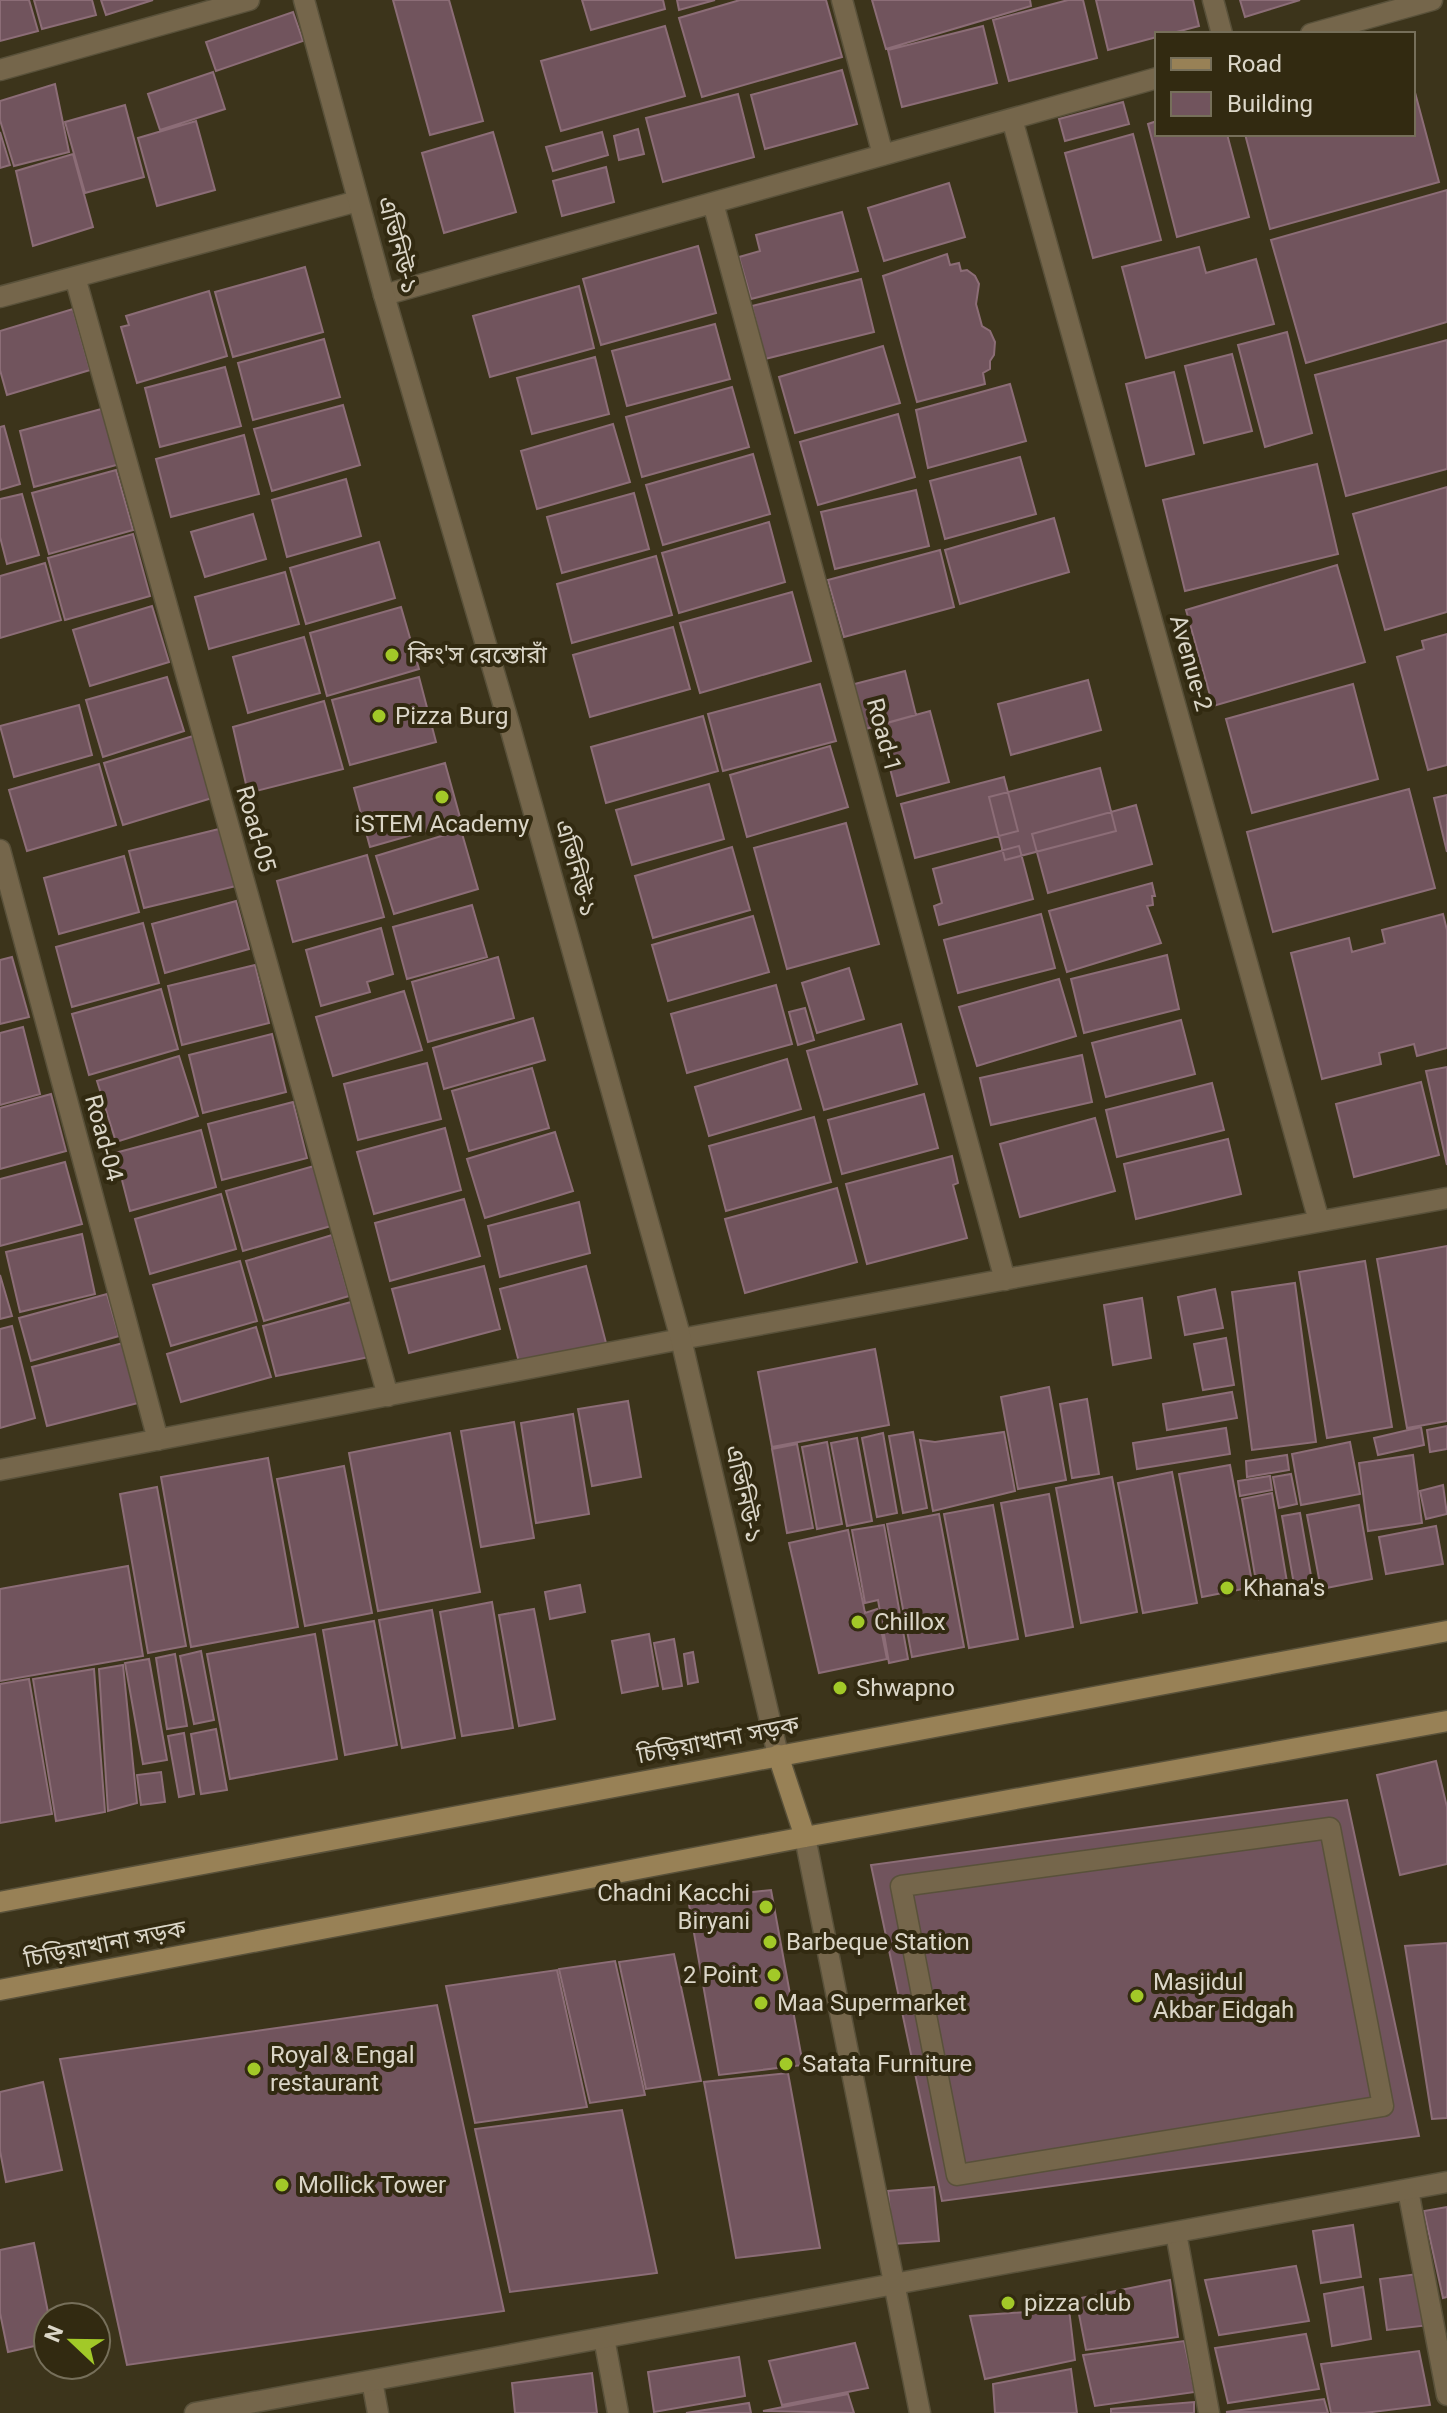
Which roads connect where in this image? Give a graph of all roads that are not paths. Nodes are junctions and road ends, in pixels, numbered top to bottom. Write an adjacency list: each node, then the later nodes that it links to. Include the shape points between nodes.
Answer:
1 (249, 0): 10 (street)
2 (304, 0): 14 (street, এভিনিউ-১)
3 (842, 0): 13 (street)
4 (1213, 0): 8 (street)
5 (1432, 0): 9 (street)
6 (1444, 0): 7 (street)
7 (1447, 11)
8 (1221, 32)
9 (1318, 32)
10 (0, 70)
11 (1155, 79): 12 (street)
12 (1012, 119): 13 (street); 21 (street, Avenue-2)
13 (883, 155): 15 (street)
14 (358, 201): 16 (street); 17 (street, এভিনিউ-১)
15 (713, 203): 17 (street); 22 (street, Road-1)
16 (75, 277): 18 (street); 24 (street, Road-05)
17 (384, 295): 23 (street, এভিনিউ-১)
18 (0, 297)
19 (0, 850): 25 (street, Road-04)
20 (1447, 1198): 21 (street)
21 (1319, 1221): 22 (street)
22 (1005, 1280): 23 (street)
23 (681, 1339): 24 (street); 29 (street, এভিনিউ-১)
24 (388, 1396): 25 (street)
25 (158, 1440): 26 (street)
26 (0, 1470)
27 (1447, 1631): 29 (main road, চিড়িয়াখানা সড়ক)
28 (1447, 1721): 30 (main road, চিড়িয়াখানা সড়ক)
29 (778, 1755): 30 (main road); 31 (main road, চিড়িয়াখানা সড়ক)
30 (805, 1837): 32 (main road, চিড়িয়াখানা সড়ক); 37 (street)
31 (0, 1902)
32 (0, 1990)
33 (1383, 2106): 33 (street, via 1330,1828 901,1886 957,2175)
34 (1447, 2182): 35 (street)
35 (1408, 2190): 36 (street); 40 (street)
36 (1176, 2233): 37 (street); 45 (street)
37 (896, 2285): 38 (street); 44 (street)
38 (604, 2338): 39 (street); 43 (street)
39 (372, 2381): 41 (street); 42 (street)
40 (1447, 2395)
41 (195, 2413)
42 (378, 2413)
43 (618, 2413)
44 (920, 2413)
45 (1209, 2413)

